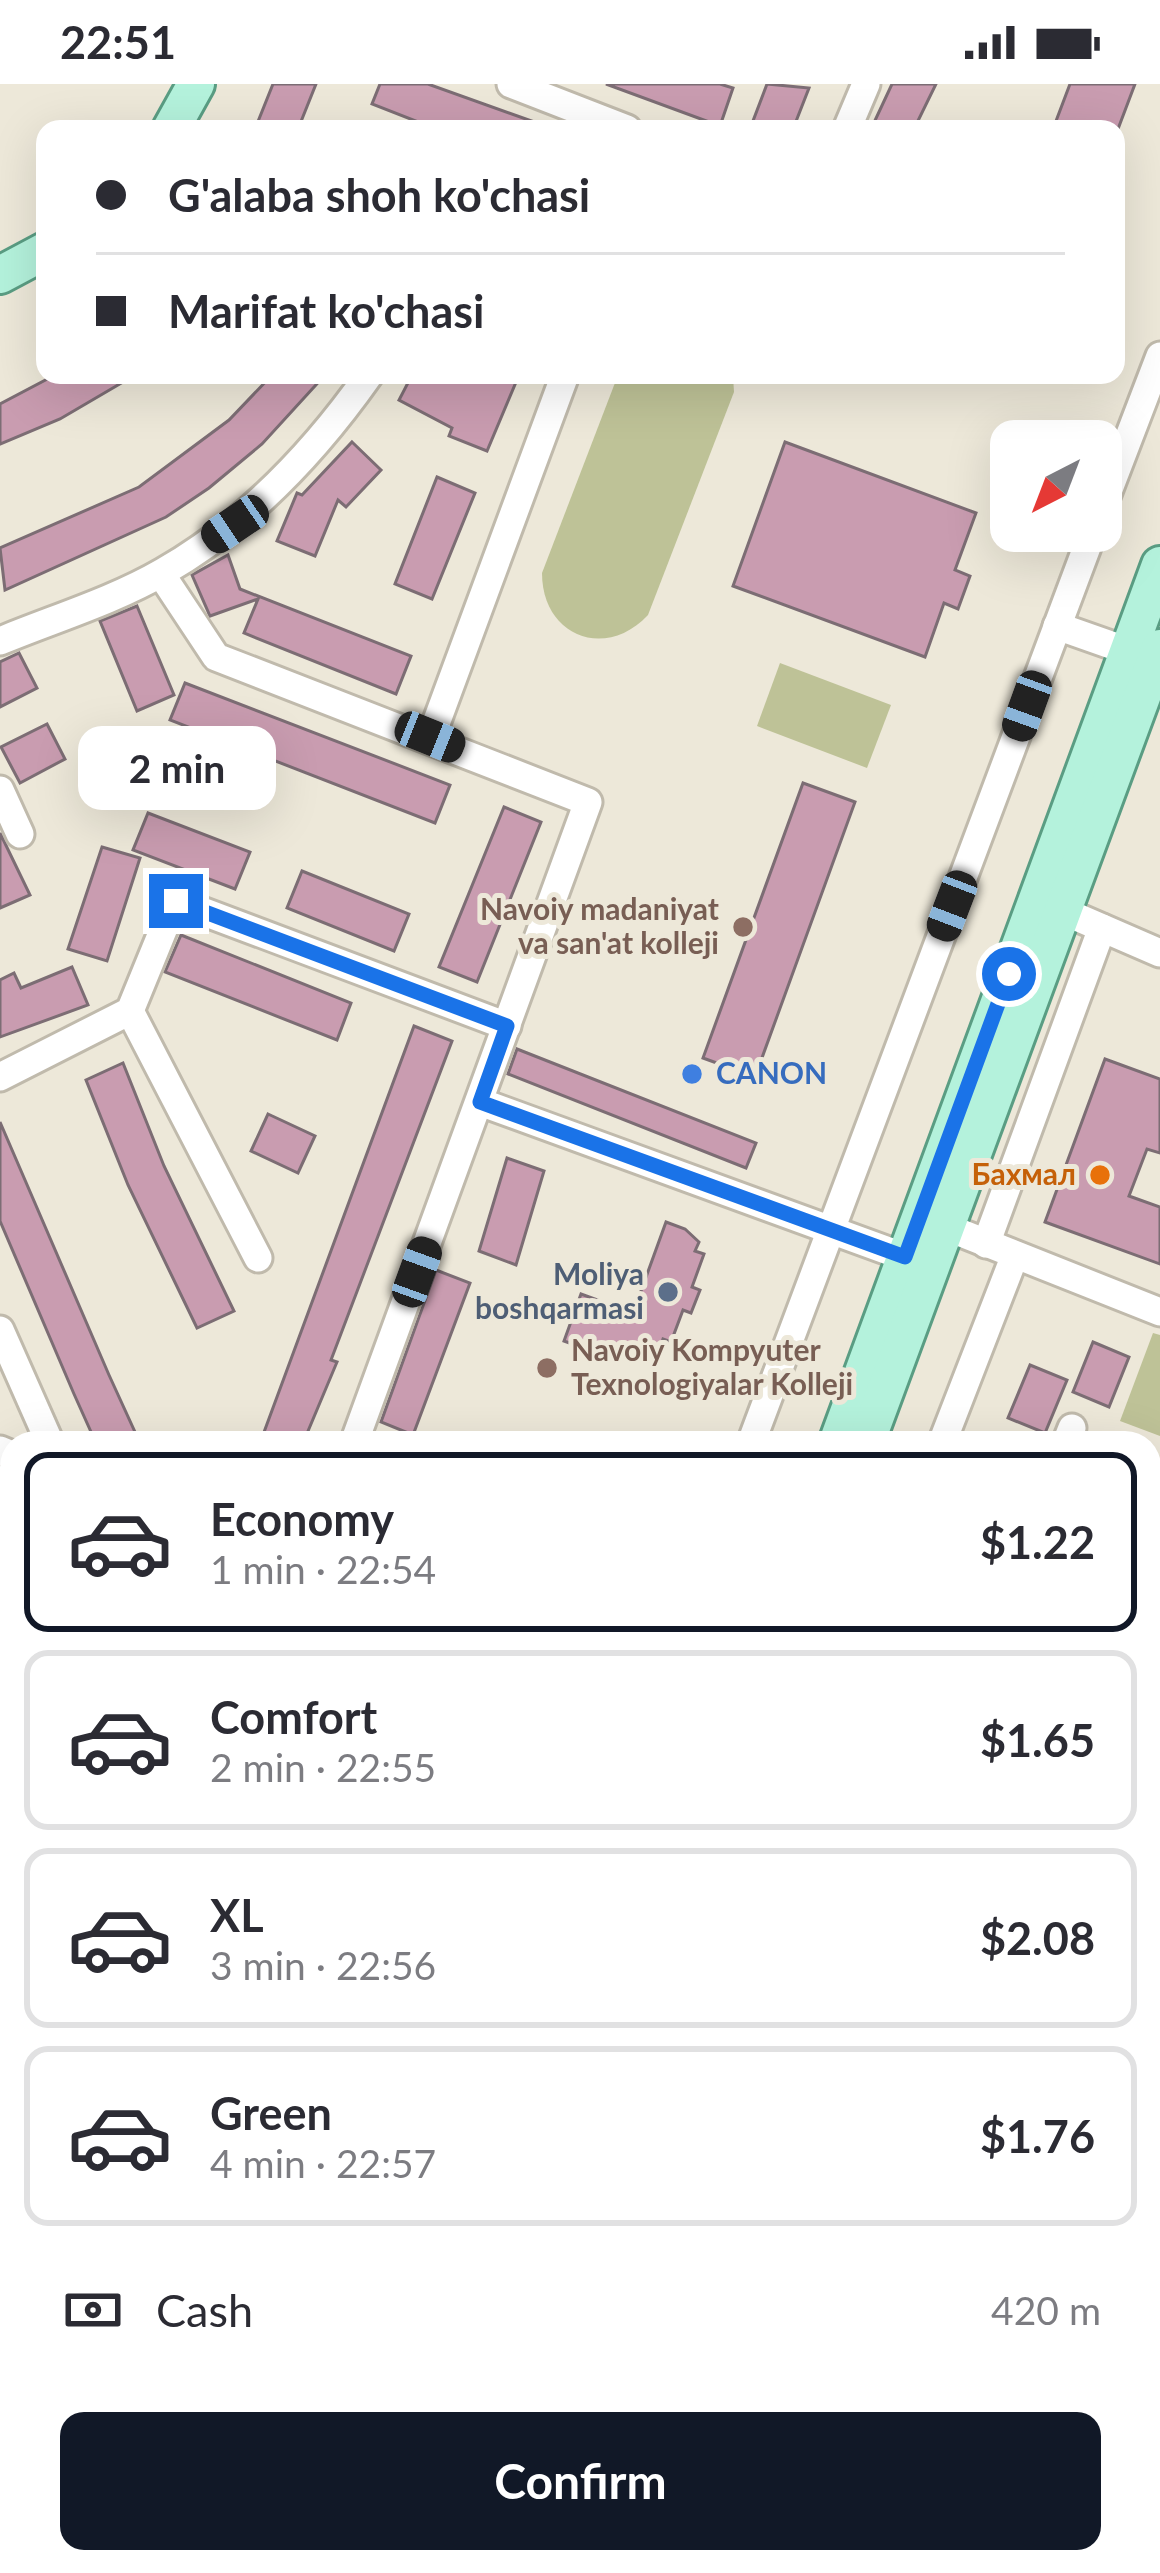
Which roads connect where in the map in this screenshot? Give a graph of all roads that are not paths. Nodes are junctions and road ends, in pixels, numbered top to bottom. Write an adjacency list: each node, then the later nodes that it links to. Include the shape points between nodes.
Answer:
1 (175, 84): 5 (main road)
2 (196, 84): 6 (main road)
3 (511, 84): 7 (street)
4 (866, 84): 8 (street)
5 (156, 120)
6 (176, 120)
7 (604, 120)
8 (851, 120)
9 (36, 256): 11 (main road)
10 (36, 274): 12 (main road)
11 (0, 275)
12 (0, 292)
13 (1160, 356): 16 (street)
14 (363, 384): 19 (street, via 326,437 235,524)
15 (562, 384): 23 (street)
16 (1122, 455)
17 (1085, 552): 20 (street)
18 (1160, 566): 22 (main road)
19 (160, 574): 21 (street); 23 (street, via 217,657)
20 (1057, 626): 22 (street); 34 (street)
21 (0, 641)
22 (1144, 650): 26 (main road); 37 (main road)
23 (430, 737): 30 (street, via 588,802)
24 (0, 790): 25 (street)
25 (20, 834)
26 (1063, 911): 27 (street); 33 (main road)
27 (1102, 928): 28 (street); 35 (street)
28 (1160, 952)
29 (130, 1011): 30 (street, via 176,901); 31 (street); 38 (street)
30 (507, 1026): 32 (street)
31 (0, 1077)
32 (480, 1102): 34 (street); 42 (street)
33 (946, 1228): 35 (street); 45 (main road)
34 (831, 1231): 37 (street); 43 (street)
35 (986, 1244): 36 (street)
36 (1015, 1255): 39 (street); 46 (street)
37 (905, 1257): 44 (main road)
38 (258, 1258)
39 (1160, 1312)
40 (0, 1330): 41 (street)
41 (45, 1431)
42 (358, 1431)
43 (756, 1431)
44 (841, 1431)
45 (870, 1431)
46 (947, 1431)

